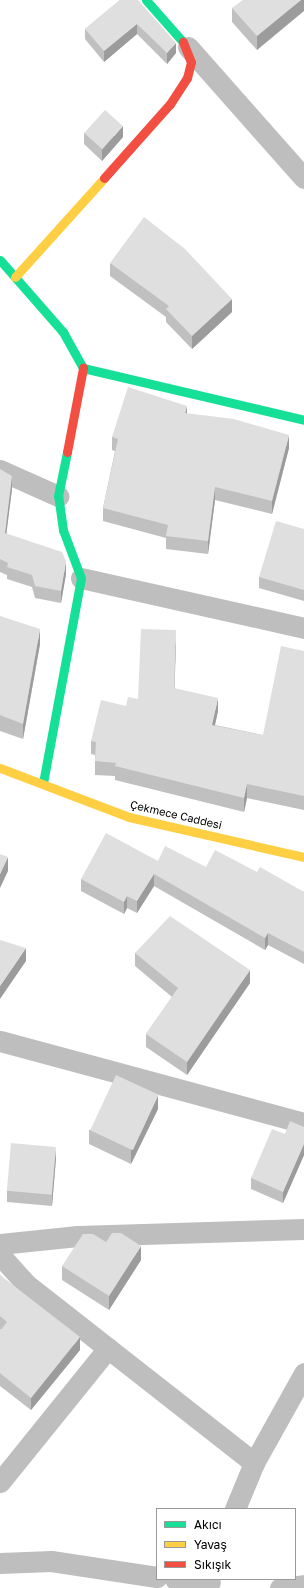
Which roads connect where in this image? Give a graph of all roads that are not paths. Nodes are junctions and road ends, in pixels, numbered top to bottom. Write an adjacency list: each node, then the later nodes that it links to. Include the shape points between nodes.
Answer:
1 (146, 0): 2 (street)
2 (188, 47): 3 (street); 5 (street, via 191,62 187,78 170,104)
3 (304, 178)
4 (0, 260): 5 (street)
5 (15, 277): 6 (street, via 64,332)
6 (83, 368): 7 (street); 9 (street)
7 (304, 420)
8 (0, 470): 9 (street)
9 (58, 496): 10 (street, via 63,530)
10 (81, 578): 11 (street); 13 (street)
11 (304, 628)
12 (0, 768): 13 (street, Çekmece Caddesi)
13 (43, 783): 14 (street, Çekmece Caddesi, via 129,817)
14 (304, 857)
15 (0, 1041): 16 (street)
16 (304, 1123)
17 (304, 1229): 18 (street, via 78,1236)
18 (0, 1244)
19 (0, 1255): 20 (street, via 26,1284)
20 (108, 1348): 22 (street); 23 (street)
21 (304, 1373): 22 (street)
22 (254, 1463): 24 (street)
23 (0, 1482)
24 (235, 1508)
25 (0, 1564): 26 (street, via 52,1561)
26 (156, 1577)
27 (184, 1580): 28 (street)
28 (210, 1583)
29 (304, 1585): 30 (street)
30 (280, 1588)

